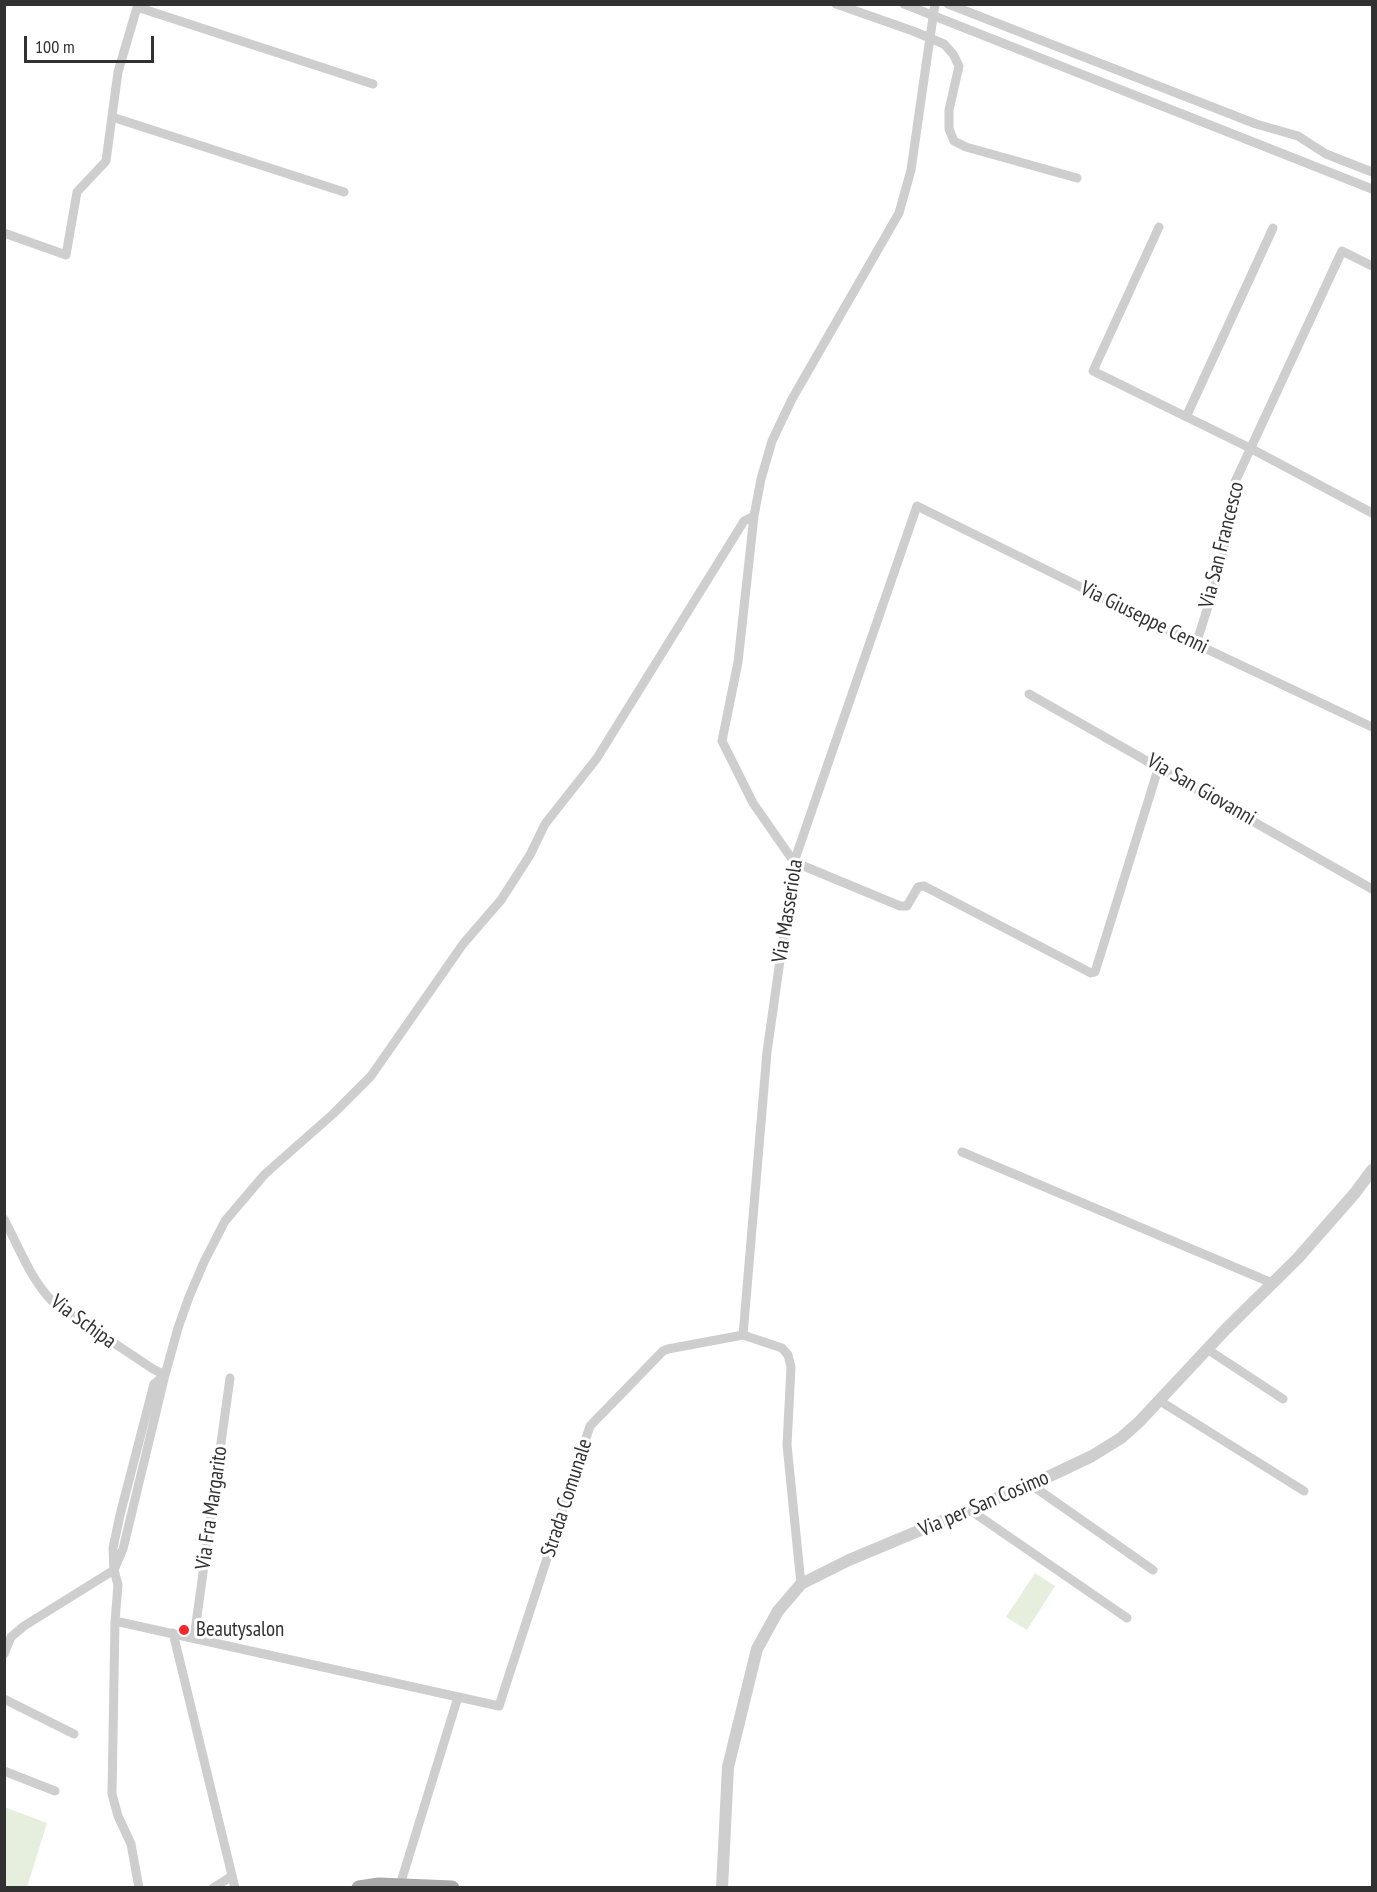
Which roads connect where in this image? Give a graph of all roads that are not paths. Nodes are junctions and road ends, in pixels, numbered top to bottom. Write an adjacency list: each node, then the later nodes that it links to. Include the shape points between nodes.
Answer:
1 (836, 4): 9 (street, via 944,44 953,54 959,66 949,110 949,129 954,141)
2 (904, 4): 10 (street)
3 (935, 4): 20 (street, bridge, via 911,170 899,213 792,399 772,441)
4 (948, 4): 8 (street, via 1256,124 1298,136 1326,154)
5 (137, 6): 6 (street); 7 (street, via 118,72)
6 (374, 84)
7 (112, 117): 11 (street); 14 (street, via 106,161 77,192 66,255)
8 (1372, 172)
9 (1077, 178)
10 (1372, 189)
11 (344, 192)
12 (1159, 227): 16 (street, via 1094,371)
13 (1273, 228): 16 (street)
14 (4, 232)
15 (1372, 266): 17 (street, Via San Francesco, via 1342,251)
16 (1186, 417): 17 (street)
17 (1250, 448): 19 (street); 21 (street, Via San Francesco, via 1235,482 1221,566)
18 (917, 506): 21 (street, Via Giuseppe Cenni); 25 (street, Via Masseriola)
19 (1372, 513)
20 (754, 516): 25 (street, via 738,662 722,741 753,803); 33 (street, via 744,521 597,758 545,824 501,900 463,944 371,1077 265,1174 225,1221 189,1297)
21 (1196, 644): 23 (street, Via Giuseppe Cenni)
22 (1029, 694): 24 (street, Via San Giovanni)
23 (1372, 727)
24 (1159, 766): 25 (street, via 1095,972 924,886 918,887 907,906 900,906); 26 (street, Via San Giovanni)
25 (794, 862): 31 (street, Via Masseriola, via 766,1052)
26 (1372, 889)
27 (962, 1152): 30 (street)
28 (1372, 1170): 30 (street, Via per San Cosimo)
29 (4, 1219): 33 (street, Via Schipa, via 43,1293 109,1341)
30 (1272, 1283): 32 (street, Via per San Cosimo)
31 (743, 1335): 42 (street, Strada Comunale, via 782,1348 791,1367 787,1445); 49 (street, Strada Comunale, via 663,1351 590,1426 499,1706)
32 (1207, 1349): 35 (street); 36 (street, Via per San Cosimo)
33 (165, 1375): 40 (street, via 123,1549)
34 (230, 1378): 47 (street, Via Fra Margarito)
35 (1283, 1399)
36 (1160, 1401): 37 (street, Via per San Cosimo, via 1106,1448); 38 (street)
37 (1030, 1484): 39 (street, Via per San Cosimo); 41 (street)
38 (1304, 1491)
39 (970, 1510): 42 (street, Via per San Cosimo); 43 (street)
40 (114, 1570): 44 (street, via 118,1585); 46 (street)
41 (1153, 1570)
42 (801, 1584): 61 (street, Via per San Cosimo, via 778,1611 757,1649 728,1767)
43 (1127, 1618)
44 (115, 1621): 45 (street); 56 (street, via 112,1794 131,1844)
45 (173, 1633): 47 (street); 54 (street)
46 (8, 1636): 48 (street)
47 (194, 1638): 49 (street)
48 (4, 1654)
49 (458, 1697): 55 (street)
50 (4, 1699): 51 (street)
51 (74, 1734)
52 (4, 1770): 53 (street)
53 (55, 1791)
54 (232, 1876): 57 (street); 58 (street)
55 (400, 1885): 59 (main road); 60 (main road)
56 (140, 1887)
57 (213, 1887)
58 (235, 1887)
59 (359, 1887)
60 (452, 1887)
61 (722, 1887)

